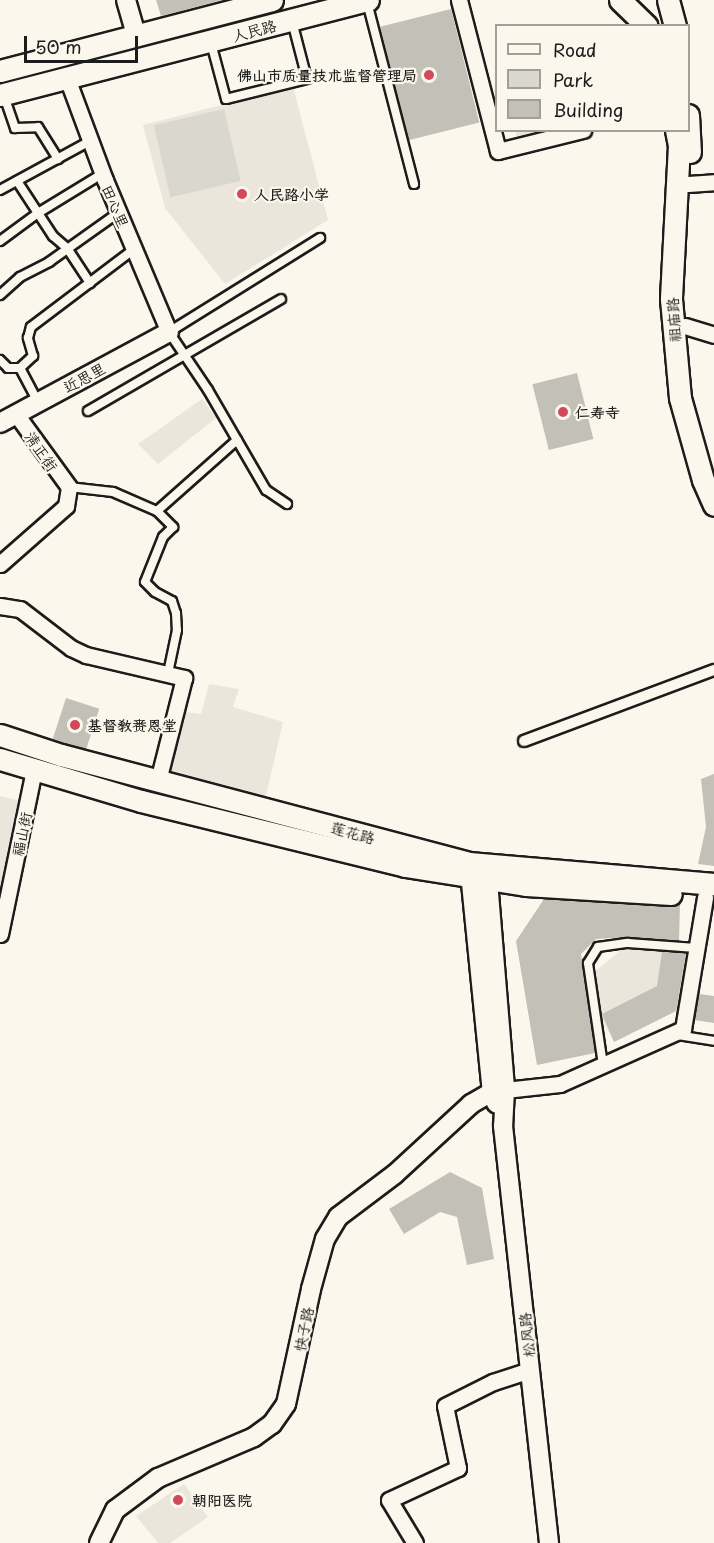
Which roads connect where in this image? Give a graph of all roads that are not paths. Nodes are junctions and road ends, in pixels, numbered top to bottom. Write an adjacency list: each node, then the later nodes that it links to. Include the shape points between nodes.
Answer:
1 (126, 0): 14 (street)
2 (272, 0): 14 (main road, 人民路)
3 (367, 0): 9 (main road, 人民路); 27 (lane)
4 (459, 0): 19 (street, via 498,152)
5 (621, 0): 10 (main road)
6 (639, 0): 11 (main road)
7 (668, 0): 12 (main road)
8 (684, 0): 13 (main road)
9 (291, 20): 15 (main road, 人民路); 15 (lane, via 307,79 226,99)
10 (646, 24)
11 (647, 24)
12 (674, 24)
13 (682, 24)
14 (136, 35): 16 (main road, 人民路)
15 (211, 42): 17 (main road, 人民路)
16 (0, 71)
17 (67, 78): 18 (main road, 人民路); 22 (street, 田心里)
18 (2, 95): 23 (lane, via 15,128 38,127)
19 (575, 132)
20 (676, 132): 53 (main road, 祖庙路, via 679,145 671,299 680,398)
21 (688, 132): 28 (main road, 祖庙路)
22 (90, 141): 23 (lane); 24 (street, 田心里)
23 (58, 159): 25 (lane)
24 (102, 174): 30 (lane); 31 (street, 田心里)
25 (16, 181): 29 (lane); 30 (lane)
26 (714, 182): 28 (street)
27 (414, 184)
28 (688, 184): 39 (main road, 祖庙路, via 682,296)
29 (0, 190)
30 (38, 213): 33 (lane); 34 (lane, via 53,236)
31 (118, 213): 34 (lane); 35 (street, 田心里)
32 (320, 238): 40 (lane)
33 (0, 241)
34 (67, 248): 36 (lane); 37 (lane, via 20,277)
35 (134, 249): 36 (lane); 40 (street, 田心里)
36 (90, 283): 44 (lane, via 31,327 28,338 33,356)
37 (0, 295)
38 (281, 299): 42 (lane)
39 (685, 326): 41 (street); 50 (main road, 祖庙路, via 690,392)
40 (169, 332): 42 (lane); 45 (street, 近思里)
41 (714, 335)
42 (185, 355): 46 (lane); 49 (lane)
43 (0, 360): 44 (lane, via 8,368)
44 (20, 368): 45 (lane)
45 (38, 402): 47 (street, 近思里)
46 (88, 411)
47 (16, 414): 48 (street, 近思里); 51 (street, 清正街)
48 (0, 423)
49 (237, 440): 52 (lane, via 266,490); 54 (lane)
50 (714, 482)
51 (69, 488): 54 (lane, via 113,492); 55 (street, via 66,506)
52 (287, 504)
53 (714, 505)
54 (157, 511): 58 (lane, via 173,527 163,537 145,582 172,601 176,613 177,630)
55 (0, 564)
56 (0, 606): 58 (street, via 20,609 86,655)
57 (714, 670): 60 (street)
58 (168, 673): 63 (street, via 184,678)
59 (0, 735): 63 (main road, 莲花路)
60 (524, 741)
61 (0, 759): 62 (main road, 莲花路)
62 (34, 770): 64 (main road, 莲花路, via 141,801 405,866); 66 (street, 福山街)
63 (158, 781): 64 (main road, 莲花路)
64 (478, 872): 65 (main road, 莲花路); 71 (street)
65 (711, 893): 67 (street)
66 (0, 934)
67 (696, 948): 68 (street, via 683,1029); 70 (lane, via 628,943 598,947 588,963)
68 (671, 1034): 69 (lane); 70 (street)
69 (714, 1041)
70 (603, 1065): 71 (street, via 560,1084)
71 (498, 1091): 72 (street, 松风路); 73 (street, 快子路, via 471,1104 395,1174 338,1217 325,1239 311,1288 286,1404 272,1424 254,1437 158,1478 116,1510)
72 (529, 1370): 74 (street, via 493,1382 445,1406 458,1468 389,1500); 75 (street, 松风路)
73 (99, 1543)
74 (415, 1543)
75 (549, 1543)

